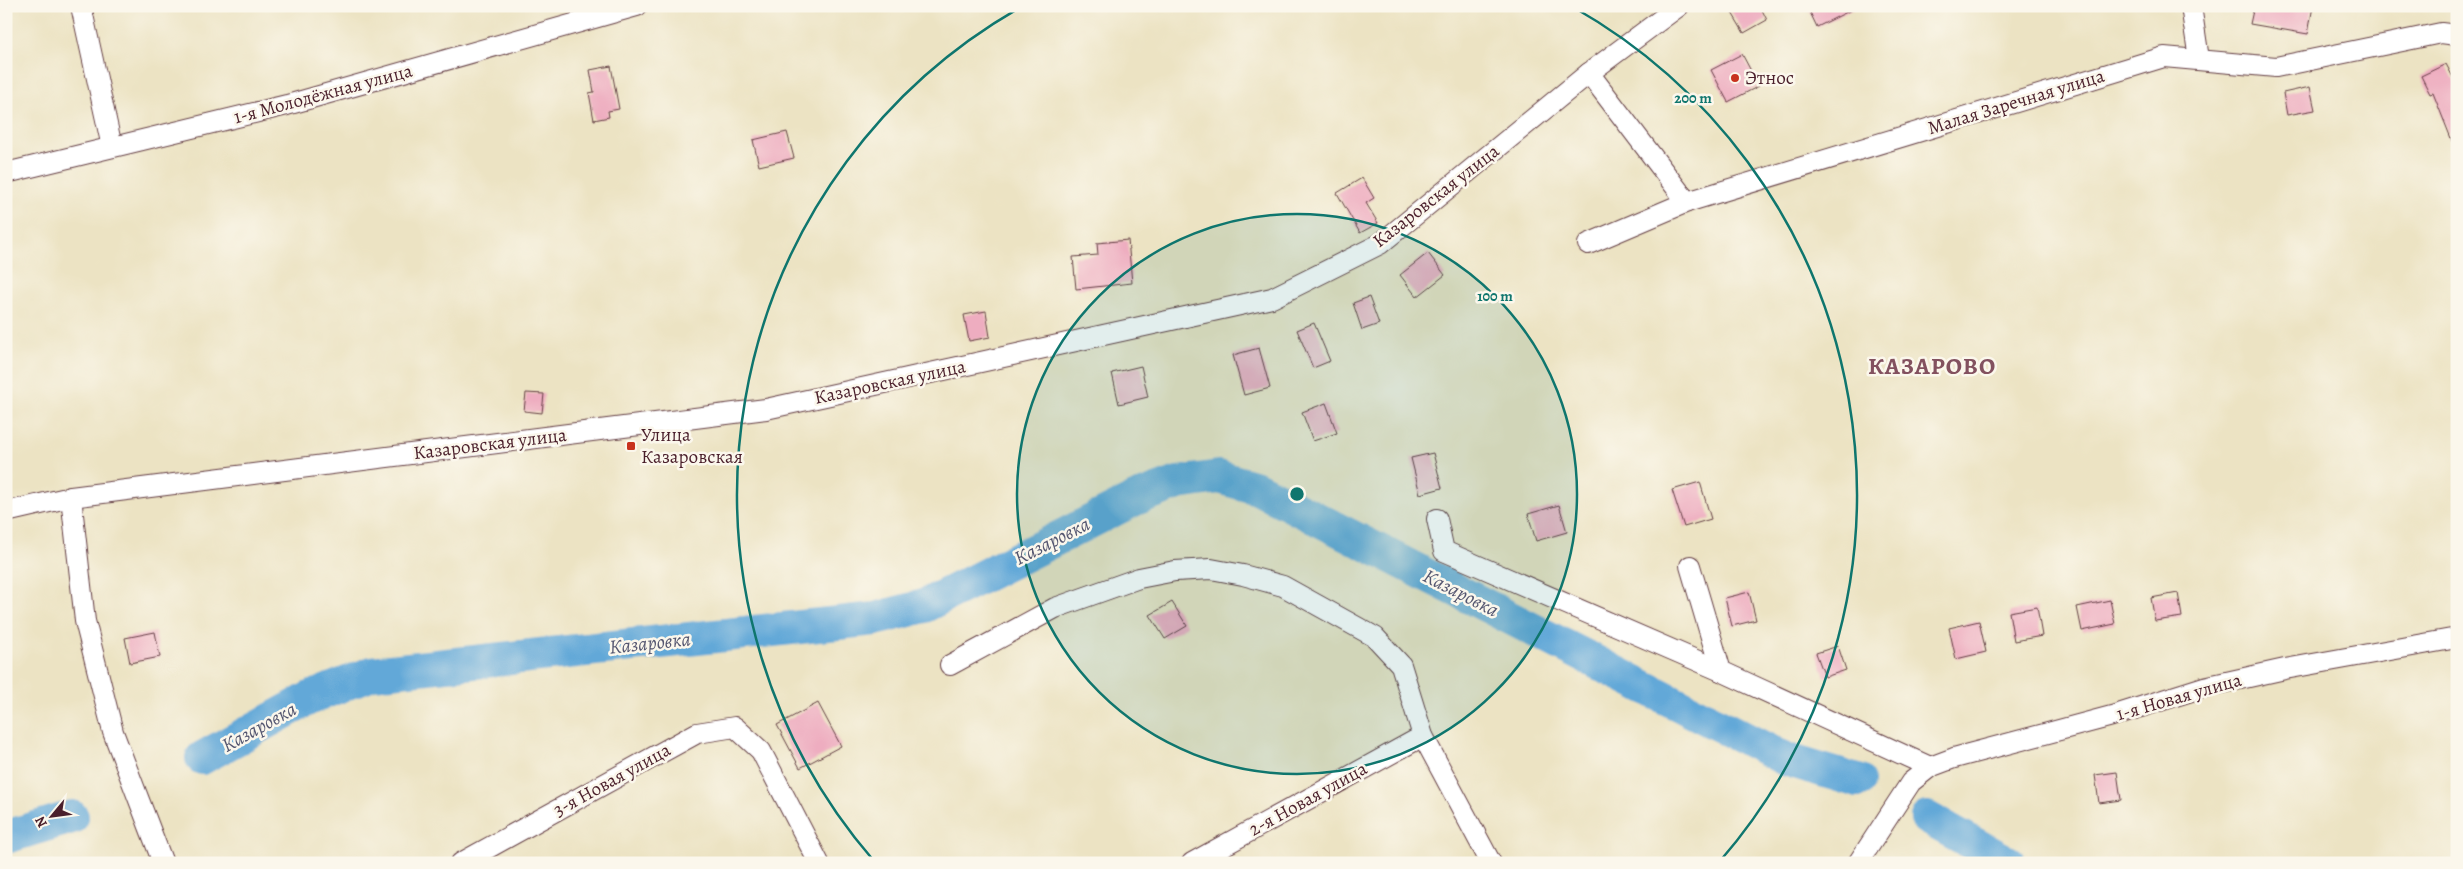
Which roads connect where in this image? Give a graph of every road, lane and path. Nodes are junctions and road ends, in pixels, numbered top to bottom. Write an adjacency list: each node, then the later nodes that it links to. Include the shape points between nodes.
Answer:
1 (81, 6): 8 (street)
2 (638, 6): 8 (street, 1-я Молодёжная улица, via 287,105)
3 (1679, 6): 7 (street, Казаровская улица)
4 (2191, 6): 6 (street)
5 (2457, 35): 6 (street, Малая Заречная улица, via 2441,32 2276,67)
6 (2199, 59): 10 (street, Малая Заречная улица, via 2164,57)
7 (1589, 73): 10 (street); 12 (street, Казаровская улица, via 1380,244 1272,298 766,409)
8 (112, 147): 9 (street, 1-я Молодёжная улица)
9 (6, 173)
10 (1687, 202): 11 (street, Малая Заречная улица)
11 (1588, 244)
12 (71, 497): 13 (street, Казаровская улица); 21 (street, via 85,621 114,732)
13 (6, 512)
14 (1437, 519): 18 (street, via 1444,551)
15 (1690, 566): 18 (street)
16 (2457, 638): 20 (street, 1-я Новая улица, via 2204,687)
17 (950, 665): 19 (street, via 1055,608 1139,578 1211,569 1283,586 1375,637 1401,665)
18 (1720, 671): 20 (street)
19 (1423, 736): 24 (street, 2-я Новая улица); 25 (street)
20 (1930, 767): 26 (street, 1-я Новая улица, via 1911,782)
21 (163, 863)
22 (461, 863): 23 (street, 3-я Новая улица, via 697,733 735,727 761,751)
23 (819, 863)
24 (1192, 863)
25 (1491, 863)
26 (1858, 863)

